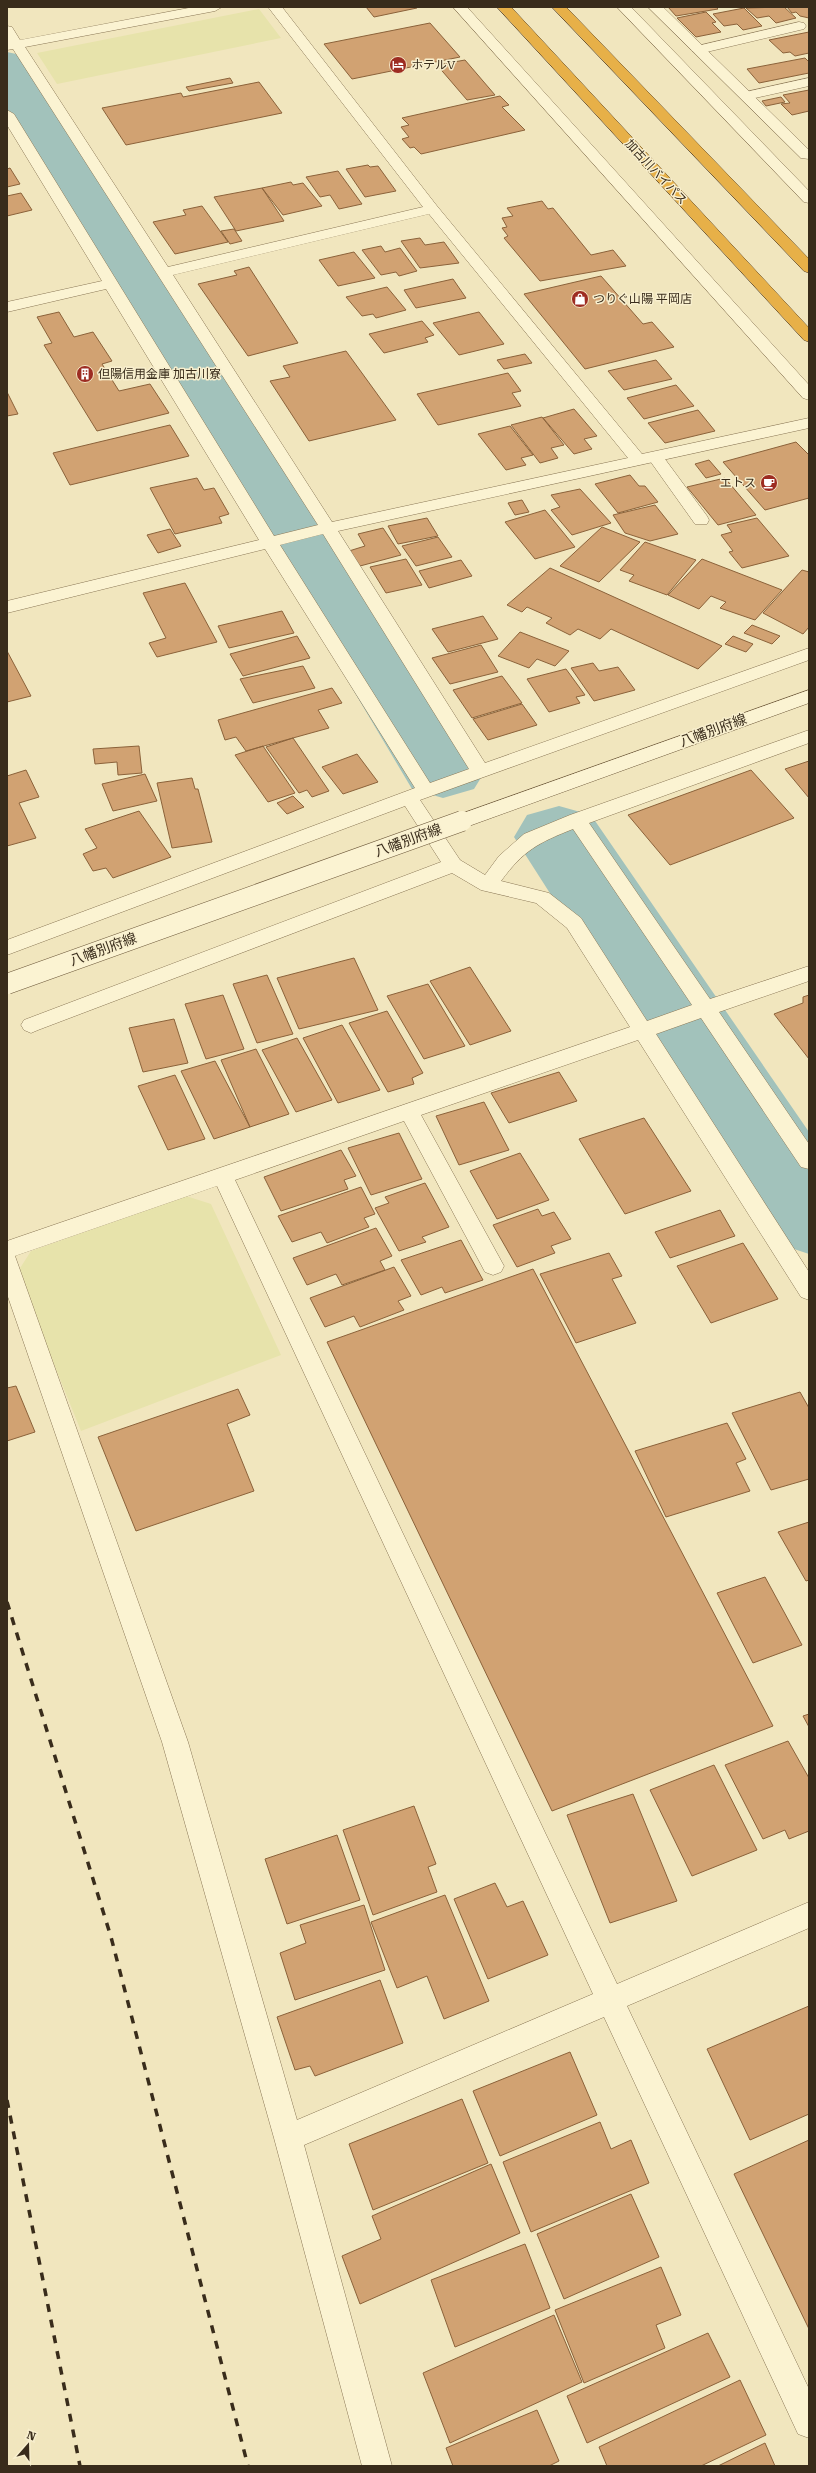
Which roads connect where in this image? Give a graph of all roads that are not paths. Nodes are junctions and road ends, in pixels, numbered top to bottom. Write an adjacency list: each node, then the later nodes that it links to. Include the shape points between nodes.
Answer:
1 (215, 7): 10 (street)
2 (275, 7): 17 (street)
3 (460, 7): 23 (street)
4 (504, 7): 22 (highway, 加古川バイパス)
5 (559, 7): 18 (highway)
6 (624, 7): 16 (street)
7 (655, 7): 11 (street)
8 (799, 26): 11 (street)
9 (7, 30): 10 (street)
10 (12, 46): 19 (street)
11 (698, 50): 13 (street)
12 (809, 82): 13 (street)
13 (746, 96): 15 (street, via 806,155)
14 (7, 114): 20 (street)
15 (809, 155)
16 (809, 199)
17 (432, 209): 19 (street); 26 (street)
18 (809, 268)
19 (163, 273): 28 (street)
20 (111, 284): 21 (street); 29 (street)
21 (7, 306)
22 (809, 337)
23 (809, 395)
24 (809, 423): 25 (street)
25 (656, 458): 26 (street); 27 (street)
26 (639, 461): 28 (street)
27 (701, 520)
28 (322, 530): 29 (street); 34 (street)
29 (278, 541): 30 (street); 35 (street)
30 (7, 607)
31 (809, 654): 34 (street)
32 (809, 696): 41 (street, 八幡別府線, bridge)
33 (809, 736): 36 (street)
34 (480, 771): 35 (street)
35 (417, 794): 37 (street); 39 (street)
36 (576, 820): 38 (street, via 531,839 506,861); 42 (street)
37 (453, 865): 38 (street); 43 (street)
38 (488, 885): 44 (street, via 542,898 574,923)
39 (7, 948)
40 (809, 973): 42 (street)
41 (7, 984)
42 (700, 1010): 44 (street); 46 (street)
43 (31, 1025)
44 (641, 1030): 45 (street); 51 (street)
45 (408, 1110): 47 (street); 50 (street)
46 (809, 1161)
47 (222, 1174): 48 (street); 53 (street)
48 (7, 1250)
49 (7, 1262): 54 (street, via 175,1742)
50 (493, 1266)
51 (809, 1291)
52 (809, 1916): 53 (street)
53 (610, 2000): 54 (street); 55 (street)
54 (288, 2138): 56 (street)
55 (809, 2423)
56 (377, 2466)

